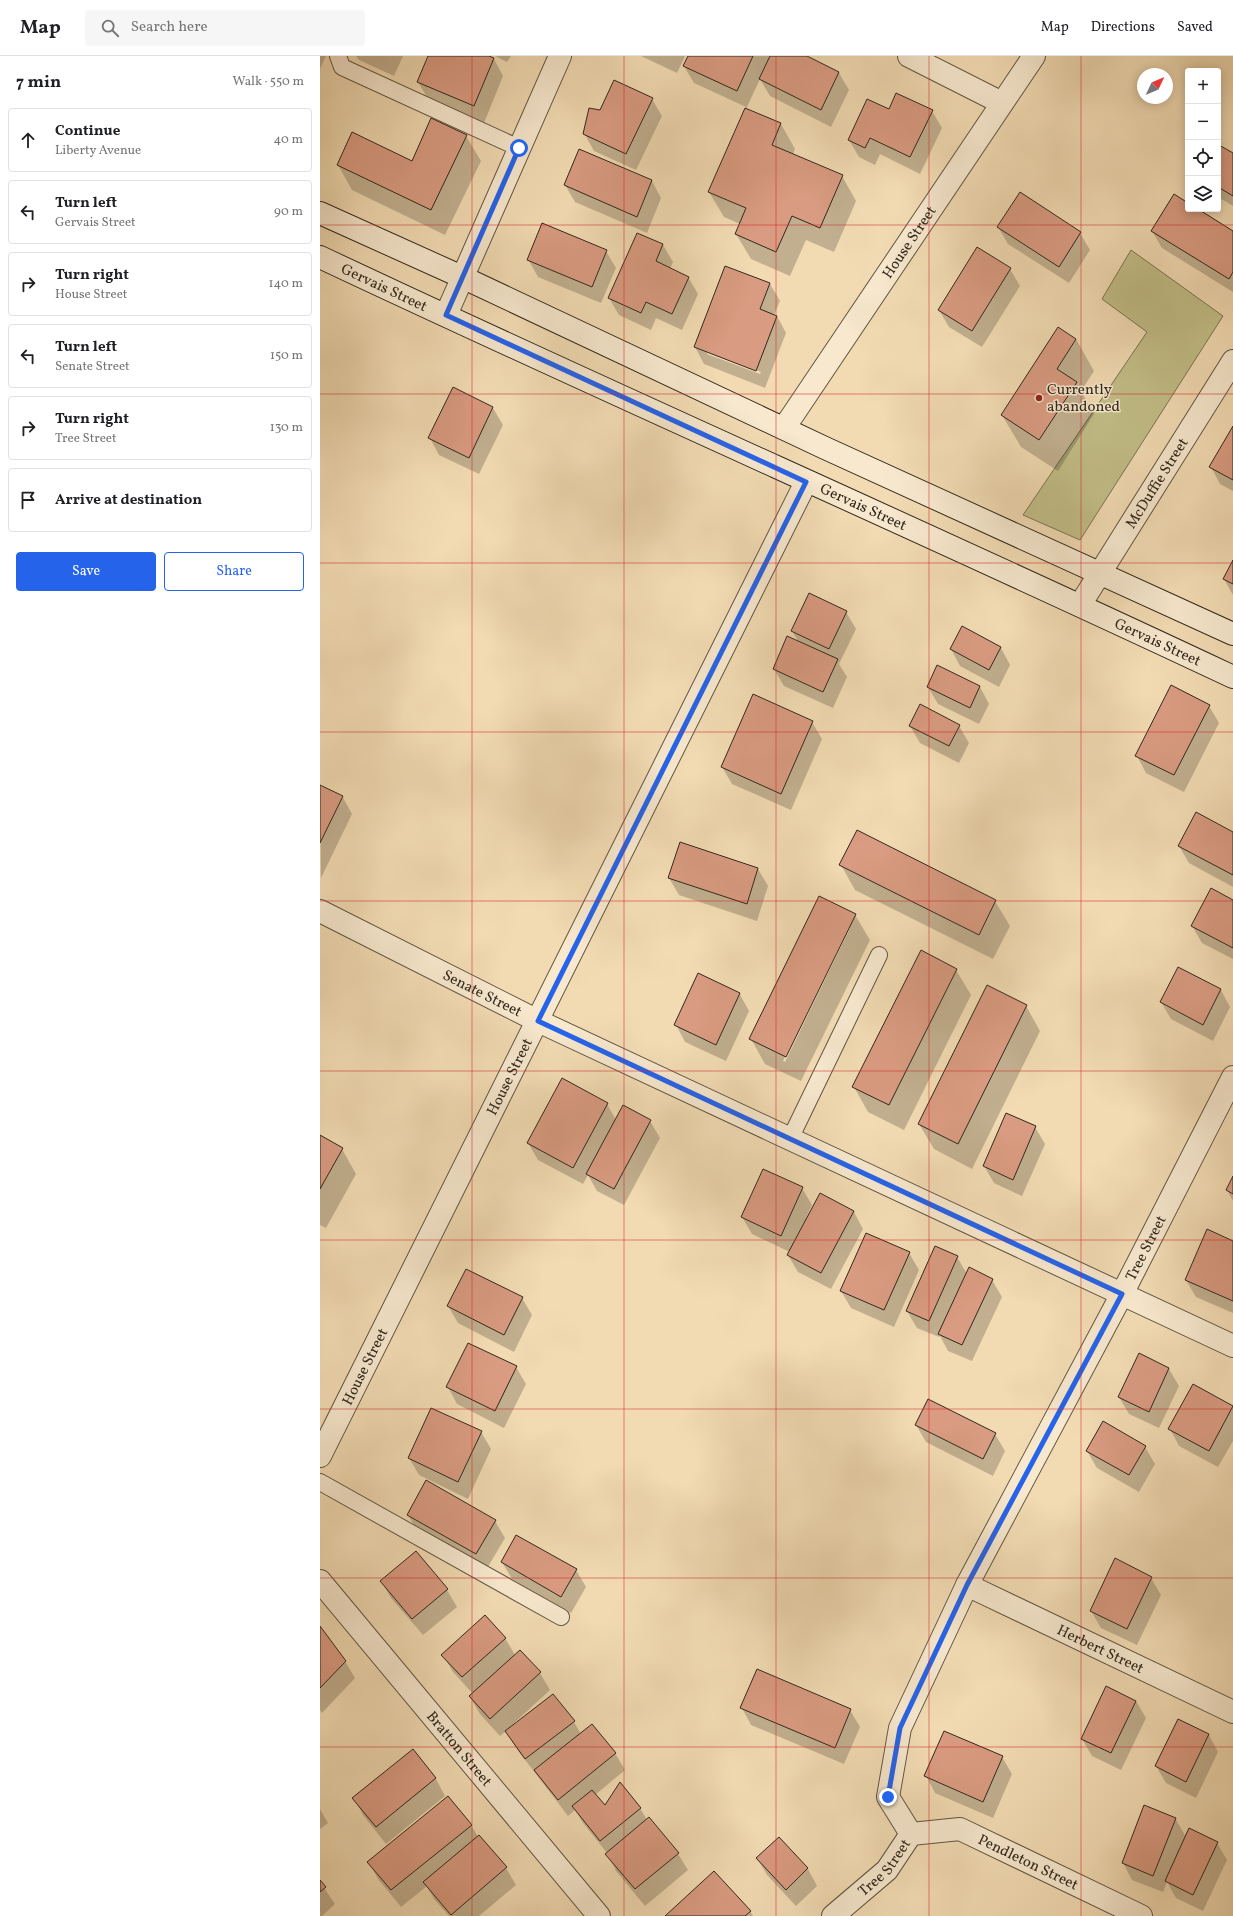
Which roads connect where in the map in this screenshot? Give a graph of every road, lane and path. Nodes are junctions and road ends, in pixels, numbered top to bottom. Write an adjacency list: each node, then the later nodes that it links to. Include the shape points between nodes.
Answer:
1 (338, 56): 6 (lane, via 342,67)
2 (560, 56): 6 (street)
3 (909, 56): 5 (street)
4 (1034, 56): 5 (street, House Street)
5 (1002, 103): 12 (street, House Street)
6 (519, 148): 9 (street)
7 (320, 213): 9 (street)
8 (320, 257): 10 (street, Gervais Street)
9 (462, 277): 10 (street); 12 (street)
10 (446, 315): 13 (street, Gervais Street)
11 (1233, 361): 14 (street, McDuffie Street)
12 (784, 428): 14 (street)
13 (806, 482): 15 (street, Gervais Street); 20 (street, House Street)
14 (1100, 572): 15 (street, McDuffie Street); 16 (street)
15 (1080, 605): 17 (street, Gervais Street)
16 (1233, 634)
17 (1233, 677)
18 (320, 911): 20 (street, Senate Street)
19 (879, 955): 22 (lane)
20 (538, 1021): 22 (street, Senate Street); 25 (street, House Street)
21 (1233, 1077): 23 (street, Tree Street)
22 (790, 1139): 23 (street, Senate Street)
23 (1122, 1294): 24 (street, Senate Street); 28 (street, Tree Street)
24 (1233, 1346)
25 (320, 1456)
26 (320, 1482): 29 (lane)
27 (320, 1581): 32 (street, Bratton Street)
28 (967, 1585): 30 (street, Herbert Street); 31 (street, Tree Street, via 900,1728 888,1797)
29 (561, 1617)
30 (1233, 1712)
31 (911, 1834): 33 (street, Tree Street, via 887,1870); 34 (street, Pendleton Street, via 960,1829)
32 (599, 1916)
33 (833, 1916)
34 (1141, 1916)

